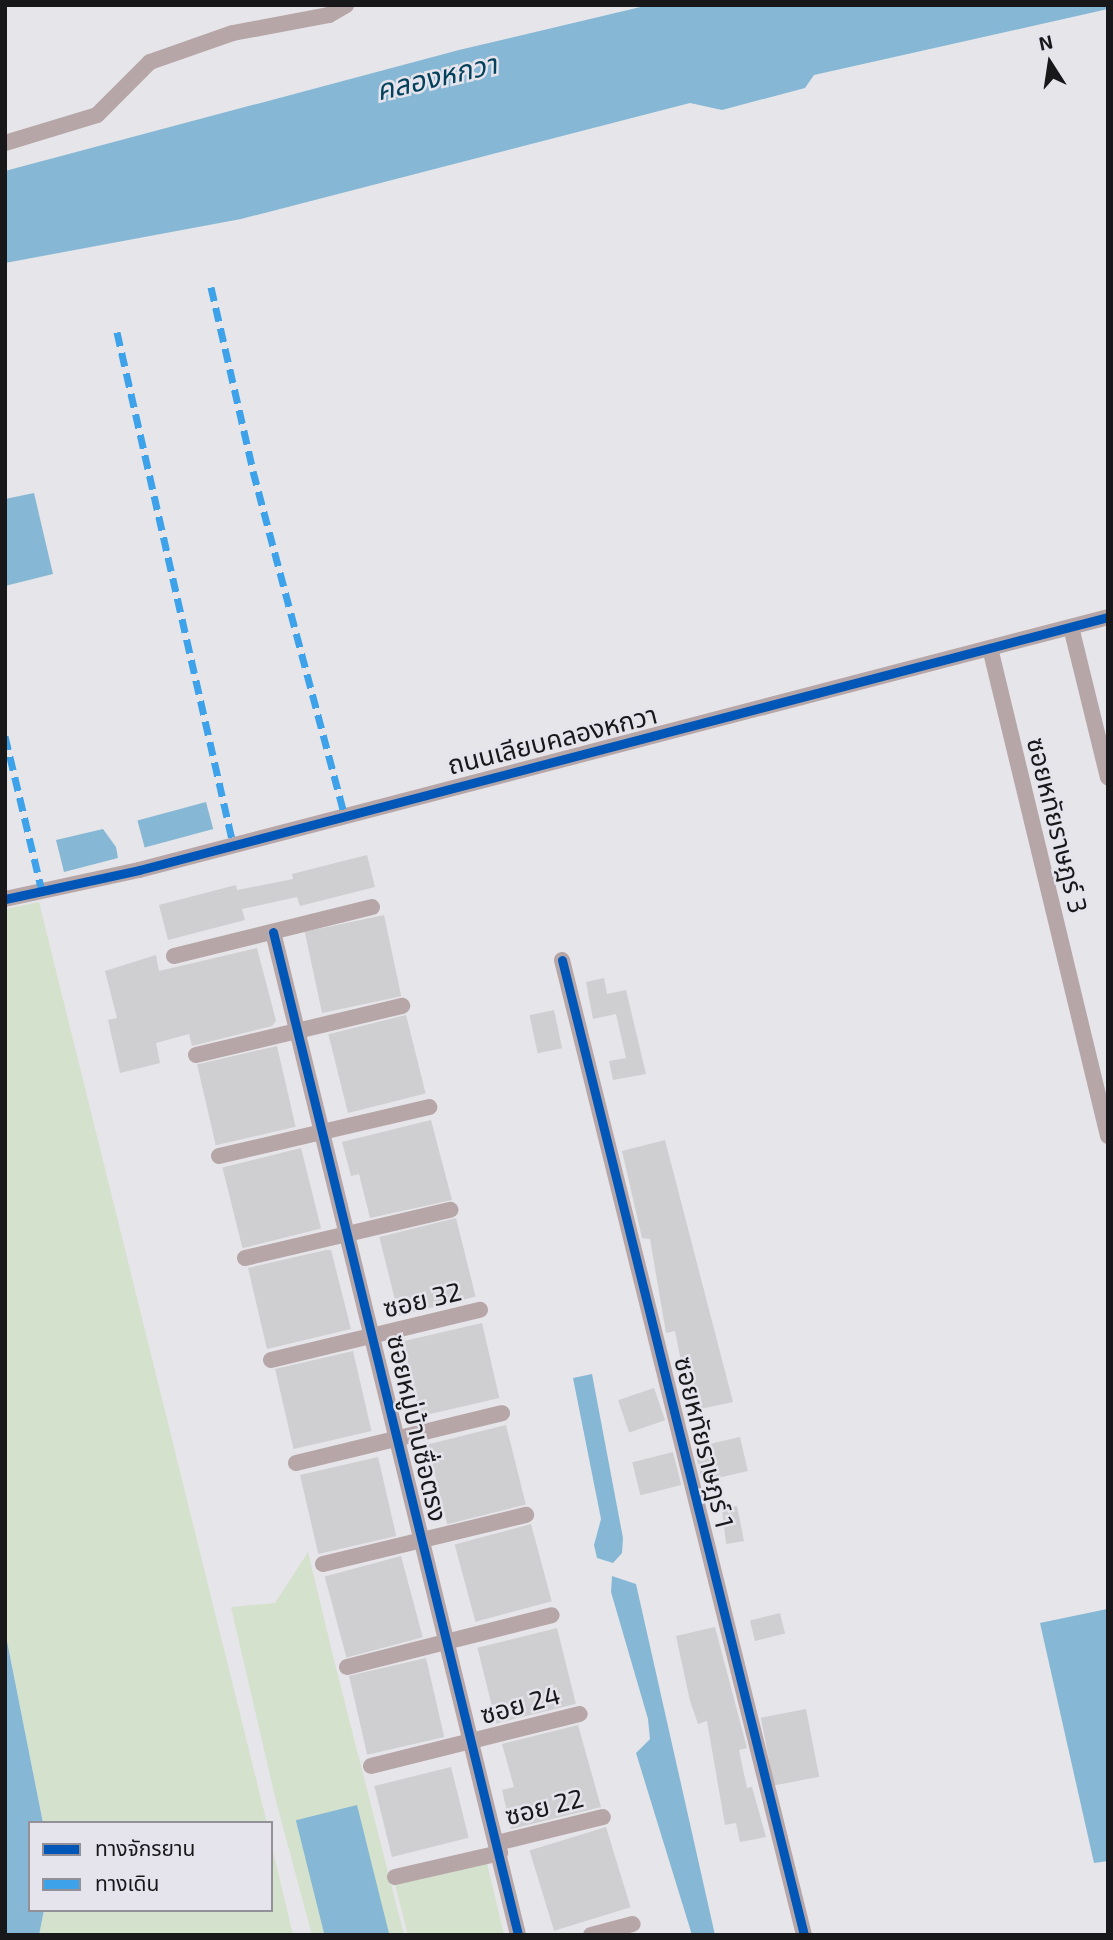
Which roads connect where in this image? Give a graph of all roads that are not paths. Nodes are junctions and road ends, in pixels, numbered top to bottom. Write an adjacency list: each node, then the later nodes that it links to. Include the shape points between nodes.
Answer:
1 (346, 5): 2 (street, via 329,15 233,33 150,62 97,115)
2 (5, 143)
3 (1108, 617): 4 (street, ถนนเลียบคลองหกวา)
4 (1070, 627): 5 (street, ถนนเลียบคลองหกวา); 6 (street)
5 (990, 648): 7 (street, ถนนเลียบคลองหกวา, via 139,870); 17 (street, ซอยหทัยราษฎร์ 3)
6 (1108, 778)
7 (5, 899)
8 (372, 907): 9 (street)
9 (273, 932): 10 (street); 13 (street, ซอยหมู่บ้านซื่อตรง)
10 (174, 956)
11 (562, 960): 43 (street, ซอยหทัยราษฎร์ 1)
12 (402, 1006): 13 (street)
13 (297, 1032): 14 (street); 16 (street, ซอยหมู่บ้านซื่อตรง)
14 (196, 1055)
15 (429, 1107): 16 (street)
16 (323, 1134): 18 (street); 20 (street, ซอยหมู่บ้านซื่อตรง)
17 (1108, 1136)
18 (219, 1156)
19 (450, 1210): 20 (street)
20 (350, 1235): 21 (street); 23 (street, ซอยหมู่บ้านซื่อตรง)
21 (245, 1258)
22 (480, 1310): 23 (street, ซอย 32)
23 (375, 1335): 24 (street, ซอย 32); 26 (street, ซอยหมู่บ้านซื่อตรง)
24 (271, 1360)
25 (502, 1413): 26 (street)
26 (399, 1437): 27 (street); 29 (street, ซอยหมู่บ้านซื่อตรง)
27 (296, 1463)
28 (526, 1515): 29 (street)
29 (424, 1542): 30 (street); 32 (street, ซอยหมู่บ้านซื่อตรง)
30 (323, 1564)
31 (552, 1615): 32 (street)
32 (448, 1643): 33 (street); 35 (street, ซอยหมู่บ้านซื่อตรง)
33 (347, 1667)
34 (580, 1714): 35 (street, ซอย 24)
35 (473, 1742): 36 (street, ซอย 24); 38 (street, ซอยหมู่บ้านซื่อตรง)
36 (371, 1766)
37 (603, 1816): 38 (street, ซอย 22)
38 (499, 1848): 39 (street, ซอย 22); 41 (street, ซอยหมู่บ้านซื่อตรง)
39 (395, 1877)
40 (633, 1924): 42 (street)
41 (519, 1935)
42 (591, 1935)
43 (804, 1935)

